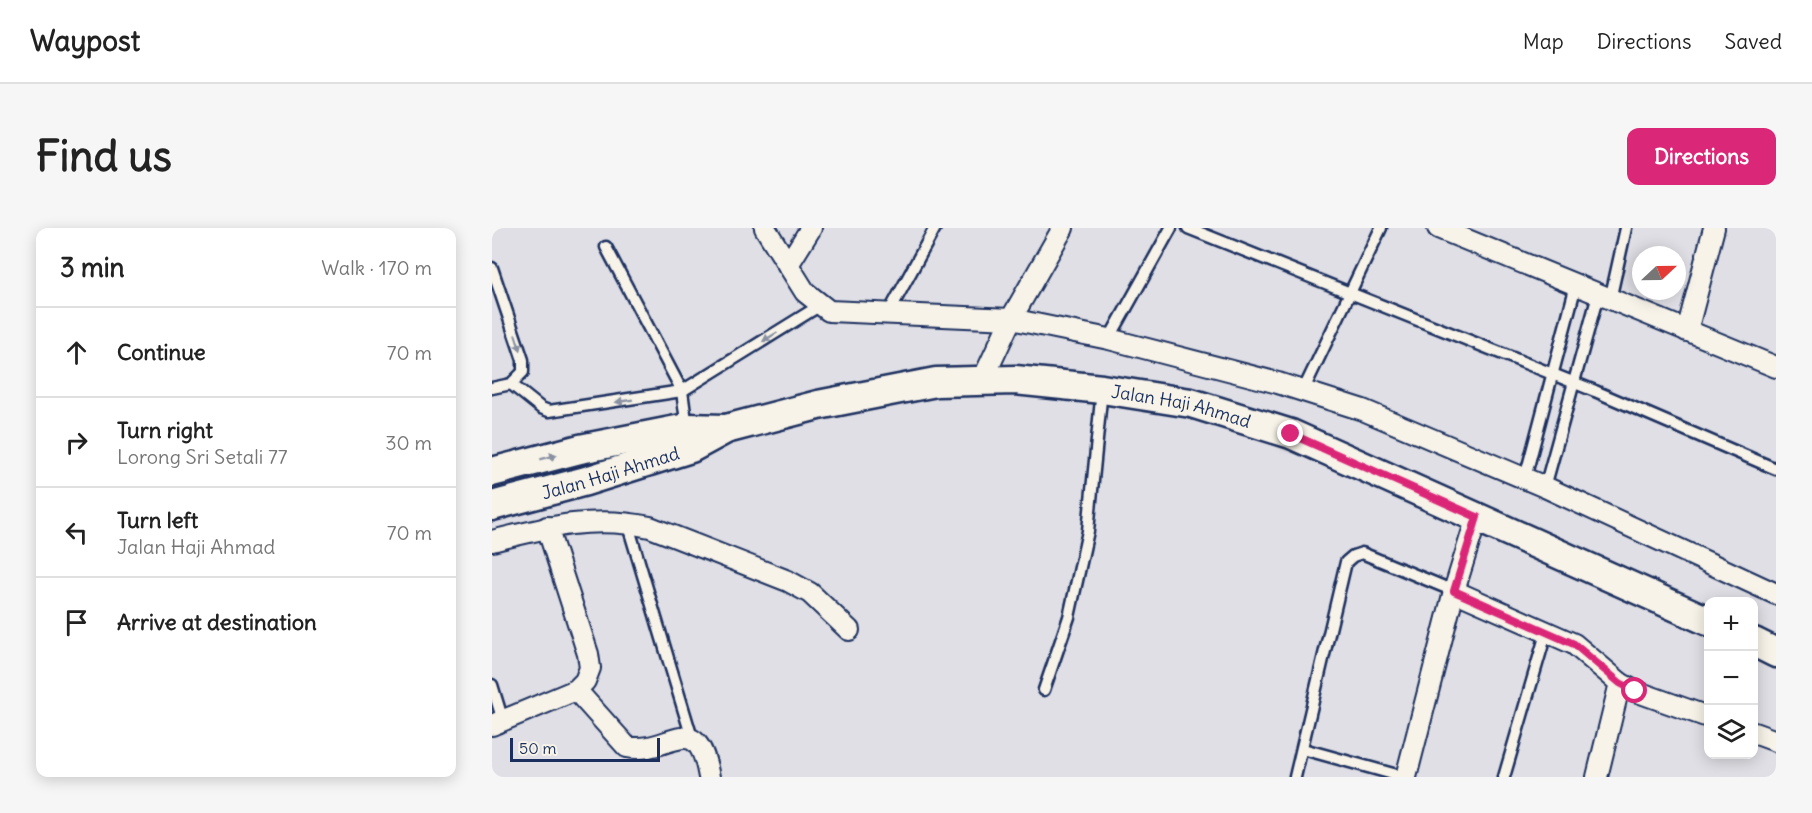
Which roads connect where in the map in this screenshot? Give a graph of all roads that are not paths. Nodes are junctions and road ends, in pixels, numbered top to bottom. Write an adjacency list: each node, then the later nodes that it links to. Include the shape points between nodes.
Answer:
1 (765, 228): 12 (street)
2 (811, 228): 12 (street)
3 (935, 228): 18 (lane)
4 (1063, 228): 19 (street)
5 (1172, 228): 21 (lane)
6 (1188, 228): 15 (lane)
7 (1381, 228): 15 (lane)
8 (1438, 228): 14 (street)
9 (1626, 228): 16 (lane)
10 (1713, 228): 20 (street)
11 (606, 247): 29 (lane)
12 (788, 265): 17 (street)
13 (492, 268): 25 (lane, one-way to 25, via 523,360 523,372)
14 (1576, 285): 16 (street); 23 (lane)
15 (1350, 294): 23 (lane); 30 (lane)
16 (1604, 297): 20 (street); 26 (lane)
17 (819, 306): 18 (street, via 829,311); 29 (lane, one-way to 29)
18 (888, 314): 19 (street)
19 (1011, 319): 21 (street); 24 (street)
20 (1687, 331): 22 (street)
21 (1109, 339): 30 (street)
22 (1776, 367)
23 (1551, 375): 26 (lane); 34 (lane)
24 (983, 379): 28 (street, Jalan Haji Ahmad); 31 (street, Jalan Haji Ahmad, via 880,392)
25 (511, 384): 27 (lane); 29 (lane, one-way to 25, via 549,411)
26 (1573, 384): 32 (lane); 35 (lane)
27 (492, 388)
28 (1102, 389): 37 (street, Jalan Haji Ahmad, via 1191,404 1291,434); 51 (lane, via 1088,531 1069,617)
29 (682, 391): 31 (lane)
30 (1304, 391): 34 (street, via 1363,410)
31 (689, 438): 33 (street, Jalan Haji Ahmad, one-way to 31, via 579,449); 36 (street, Jalan Haji Ahmad, via 586,481)
32 (1776, 469)
33 (492, 472)
34 (1525, 478): 35 (street)
35 (1545, 487): 42 (street)
36 (492, 506)
37 (1477, 517): 41 (street); 43 (street, Jalan Haji Ahmad)
38 (627, 522): 39 (street, via 586,520); 44 (street, via 650,526 788,581 810,593); 55 (lane)
39 (547, 527): 40 (street); 50 (street, via 588,654 590,668)
40 (492, 541)
41 (1454, 591): 45 (street); 57 (lane, via 1362,553 1346,562); 60 (street)
42 (1776, 594)
43 (1704, 619)
44 (849, 630)
45 (1547, 630): 48 (street, via 1574,644); 61 (lane)
46 (1758, 644): 47 (street)
47 (1776, 653)
48 (1620, 683): 52 (street); 62 (street)
49 (492, 685): 53 (lane)
50 (576, 690): 53 (street); 55 (street, via 627,747 637,749)
51 (1044, 690)
52 (1704, 716)
53 (497, 723)
54 (1758, 734): 56 (street)
55 (692, 738): 58 (street, via 706,758)
56 (1776, 741)
57 (1303, 749): 59 (lane); 60 (lane)
58 (709, 777)
59 (1295, 777)
60 (1405, 777)
61 (1504, 777)
62 (1597, 777)

